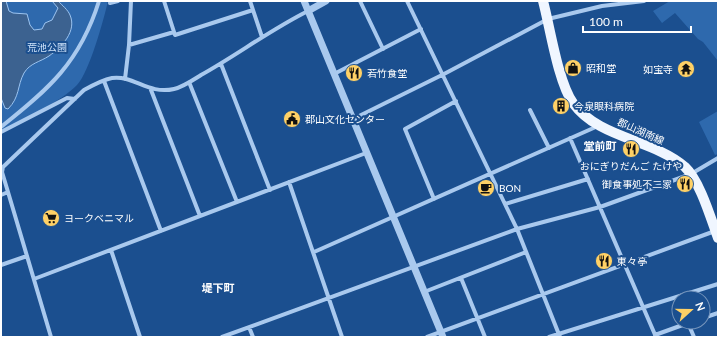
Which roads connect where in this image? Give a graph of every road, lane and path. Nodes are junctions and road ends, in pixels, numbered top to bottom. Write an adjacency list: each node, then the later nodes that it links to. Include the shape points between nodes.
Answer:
1 (99, 1): 34 (street, via 76,56 45,91)
2 (118, 1): 12 (street)
3 (131, 1): 20 (street)
4 (164, 1): 18 (street)
5 (250, 1): 14 (street)
6 (304, 1): 15 (street)
7 (326, 1): 15 (street)
8 (360, 1): 21 (street)
9 (407, 1): 17 (street)
10 (544, 1): 16 (main road, 郡山湖南線)
11 (644, 1): 13 (street)
12 (110, 3)
13 (609, 3): 16 (street)
14 (253, 10): 18 (street, via 175,35); 19 (street)
15 (308, 11): 19 (street); 23 (street)
16 (548, 19): 24 (street); 33 (main road, 郡山湖南線, via 568,95 574,104)
17 (421, 29): 21 (street); 24 (street)
18 (174, 32): 20 (street)
19 (262, 37): 22 (street)
20 (129, 45): 25 (street)
21 (383, 48): 23 (street)
22 (222, 64): 27 (street); 44 (street)
23 (334, 74): 32 (street)
24 (444, 74): 30 (street); 32 (street)
25 (125, 79): 26 (street, via 112,78); 28 (street)
26 (104, 81): 29 (street, via 84,90); 54 (street)
27 (189, 82): 28 (street, via 174,89); 48 (street)
28 (151, 90): 51 (street)
29 (75, 99): 35 (street, via 67,98); 45 (street, via 3,167)
30 (456, 101): 40 (street); 47 (street, via 404,129)
31 (530, 110): 37 (street)
32 (353, 119): 38 (street)
33 (600, 125): 36 (street); 41 (main road, 郡山湖南線, via 663,153)
34 (1, 127)
35 (1, 132)
36 (570, 138): 37 (street); 42 (street)
37 (549, 148): 40 (street)
38 (366, 153): 43 (street); 52 (street)
39 (718, 158): 41 (street)
40 (491, 174): 47 (street); 49 (street)
41 (690, 174): 50 (street); 55 (main road, 郡山湖南線)
42 (588, 179): 49 (street); 50 (street)
43 (289, 182): 44 (street); 57 (street)
44 (270, 190): 48 (street)
45 (8, 192): 46 (street); 59 (street)
46 (1, 195)
47 (434, 199): 52 (street)
48 (237, 202): 51 (street)
49 (505, 204): 53 (street)
50 (600, 207): 53 (street); 60 (street)
51 (200, 216): 54 (street)
52 (392, 217): 57 (street); 62 (street)
53 (517, 229): 58 (street); 62 (street)
54 (161, 231): 56 (street)
55 (717, 234): 60 (street)
56 (111, 250): 64 (street); 77 (street)
57 (314, 252): 68 (street)
58 (526, 252): 63 (street); 67 (street)
59 (27, 256): 61 (street); 64 (street)
60 (624, 264): 67 (street); 69 (street)
61 (1, 266)
62 (413, 266): 66 (street); 68 (street)
63 (461, 278): 66 (street); 70 (street)
64 (34, 279): 76 (street)
65 (718, 284): 69 (street)
66 (424, 292): 73 (street)
67 (543, 294): 70 (street); 74 (street)
68 (328, 297): 71 (street); 80 (street)
69 (644, 308): 74 (street); 75 (street)
70 (477, 318): 73 (street); 82 (street)
71 (249, 327): 78 (street); 79 (street)
72 (671, 330): 75 (street)
73 (442, 334): 81 (street)
74 (560, 335): 83 (street)
75 (656, 336)
76 (51, 337)
77 (140, 337)
78 (222, 337)
79 (253, 337)
80 (342, 337)
81 (427, 337)
82 (485, 337)
83 (549, 337)

